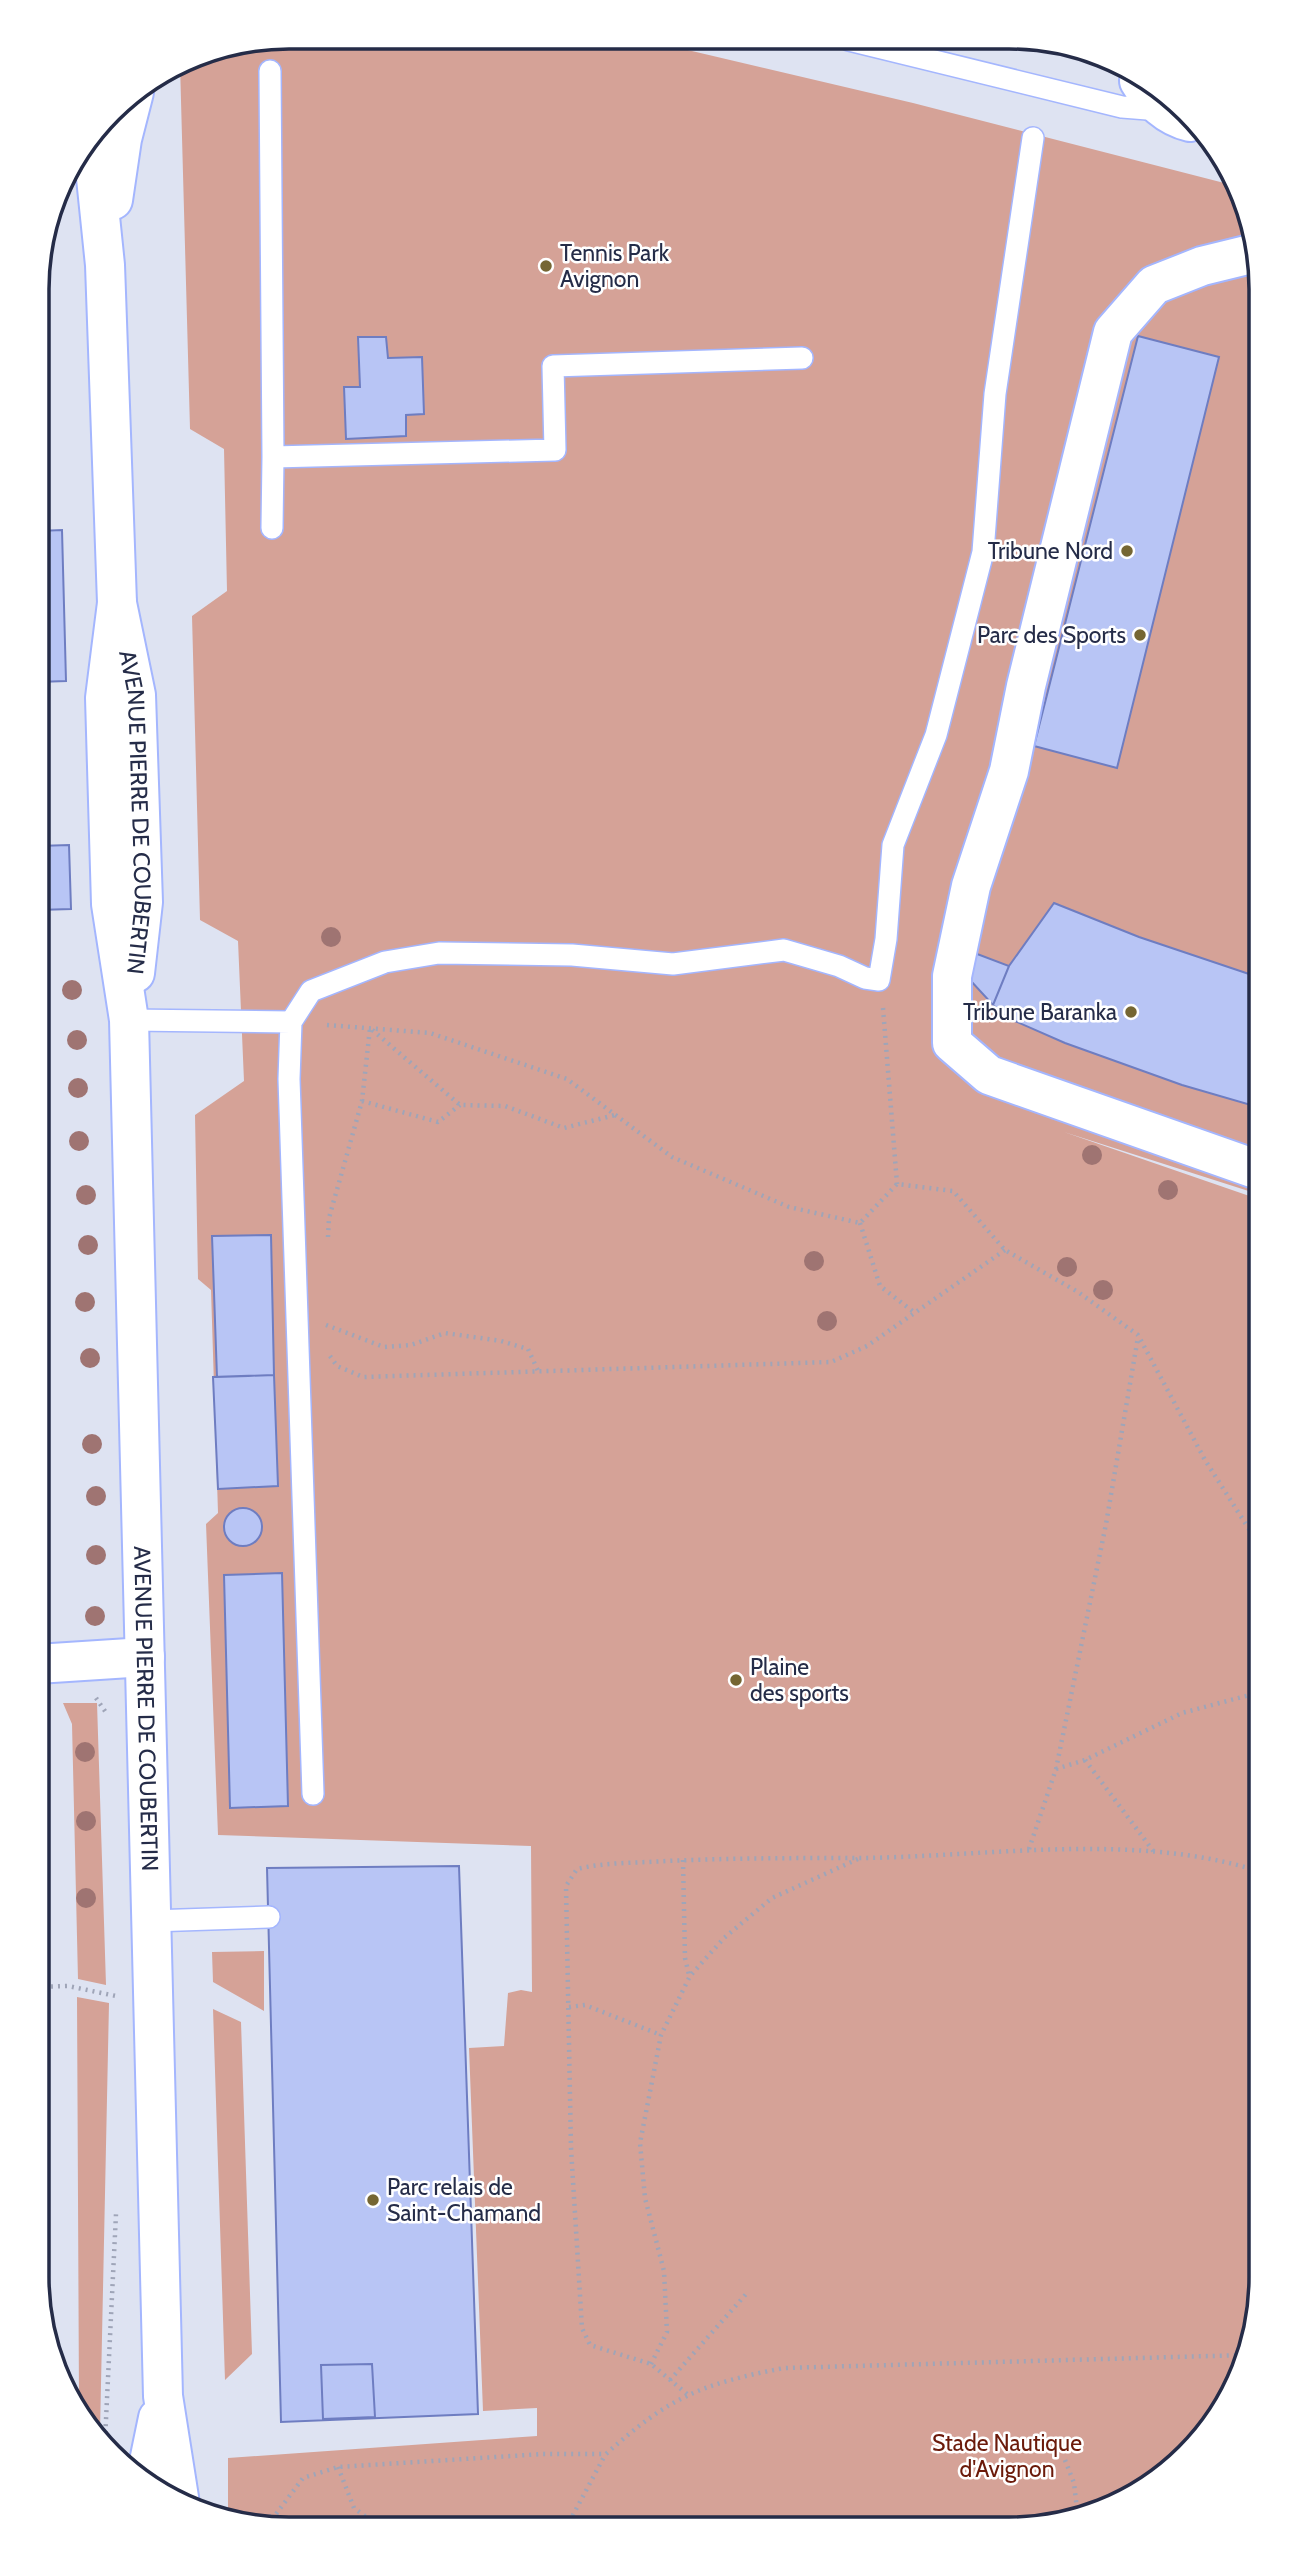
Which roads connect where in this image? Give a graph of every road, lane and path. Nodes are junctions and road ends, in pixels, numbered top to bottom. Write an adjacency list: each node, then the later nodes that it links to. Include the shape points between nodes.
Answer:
1 (886, 49): 6 (lane)
2 (270, 71): 12 (lane)
3 (1144, 91): 4 (street)
4 (1166, 108)
5 (129, 111): 10 (street, AVENUE PIERRE DE COUBERTIN)
6 (1173, 115)
7 (1033, 138): 14 (lane, via 995,394 983,552 936,735 893,845)
8 (93, 151): 10 (street, AVENUE PIERRE DE COUBERTIN)
9 (1246, 255): 21 (street, via 1154,285 1113,332 1009,771 971,886 952,975 952,1043 989,1075)
10 (104, 265): 15 (street, AVENUE PIERRE DE COUBERTIN, via 117,603 136,695 143,902)
11 (802, 358): 12 (lane, via 553,366 555,450)
12 (273, 457): 13 (lane)
13 (272, 528)
14 (879, 979): 16 (lane, via 784,950 673,964 572,955 439,953 386,962 311,991); 22 (path)
15 (129, 1020): 16 (lane); 34 (street, AVENUE PIERRE DE COUBERTIN)
16 (290, 1022): 17 (path); 41 (lane)
17 (370, 1028): 18 (path); 19 (path); 20 (path, via 430,1033 566,1079)
18 (362, 1101): 19 (path, via 438,1122); 24 (path, via 329,1218)
19 (460, 1105): 20 (path, via 505,1106 564,1128)
20 (615, 1115): 23 (path, via 672,1157 789,1207)
21 (1249, 1167)
22 (897, 1184): 23 (path); 25 (path, via 953,1191)
23 (860, 1223): 26 (path, via 880,1286)
24 (327, 1244)
25 (1005, 1250): 26 (path); 30 (path, via 1078,1292)
26 (915, 1313): 32 (path, via 867,1346 831,1362)
27 (322, 1316): 28 (path)
28 (322, 1324): 29 (path); 32 (path, via 384,1347 411,1345 445,1334 501,1341 528,1349)
29 (322, 1333)
30 (1138, 1335): 33 (path, via 1205,1460); 40 (path, via 1106,1524)
31 (330, 1355): 32 (path, via 337,1366 363,1377)
32 (539, 1373)
33 (1248, 1528)
34 (145, 1657): 35 (street); 48 (street, AVENUE PIERRE DE COUBERTIN)
35 (88, 1660): 36 (street); 38 (path, via 90,1691)
36 (49, 1663)
37 (1248, 1695): 39 (path, via 1182,1713)
38 (113, 1723)
39 (1085, 1760): 40 (path); 43 (path)
40 (1056, 1769): 42 (path)
41 (313, 1794)
42 (1028, 1849): 43 (path); 44 (path)
43 (1155, 1853): 46 (path, via 1219,1858)
44 (860, 1858): 45 (path); 49 (path, via 772,1898 723,1938)
45 (683, 1860): 49 (path, via 685,1958); 53 (path, via 577,1869 566,1886)
46 (1248, 1868)
47 (269, 1917): 48 (lane)
48 (151, 1921): 62 (street, AVENUE PIERRE DE COUBERTIN)
49 (690, 1976): 55 (path)
50 (117, 1982): 52 (path)
51 (49, 1987): 52 (path)
52 (117, 1996): 54 (path)
53 (569, 2007): 55 (path, via 585,2005); 59 (path, via 571,2148 582,2328 590,2344)
54 (118, 2009)
55 (661, 2035): 59 (path, via 640,2143 645,2198 664,2271 667,2332)
56 (116, 2208): 63 (path)
57 (747, 2293): 60 (path)
58 (1236, 2355): 61 (path, via 784,2368 724,2379)
59 (651, 2364): 60 (path)
60 (670, 2380): 61 (path)
61 (687, 2394): 64 (path, via 643,2420)
62 (163, 2396): 67 (street, AVENUE PIERRE DE COUBERTIN); 68 (street, AVENUE PIERRE DE COUBERTIN)
63 (105, 2431)
64 (606, 2454): 66 (path); 72 (path)
65 (1065, 2460): 69 (path)
66 (338, 2467): 70 (path, via 303,2478); 71 (path, via 354,2508)
67 (147, 2470)
68 (178, 2489)
69 (1077, 2506)
70 (272, 2516)
71 (366, 2517)
72 (572, 2517)

